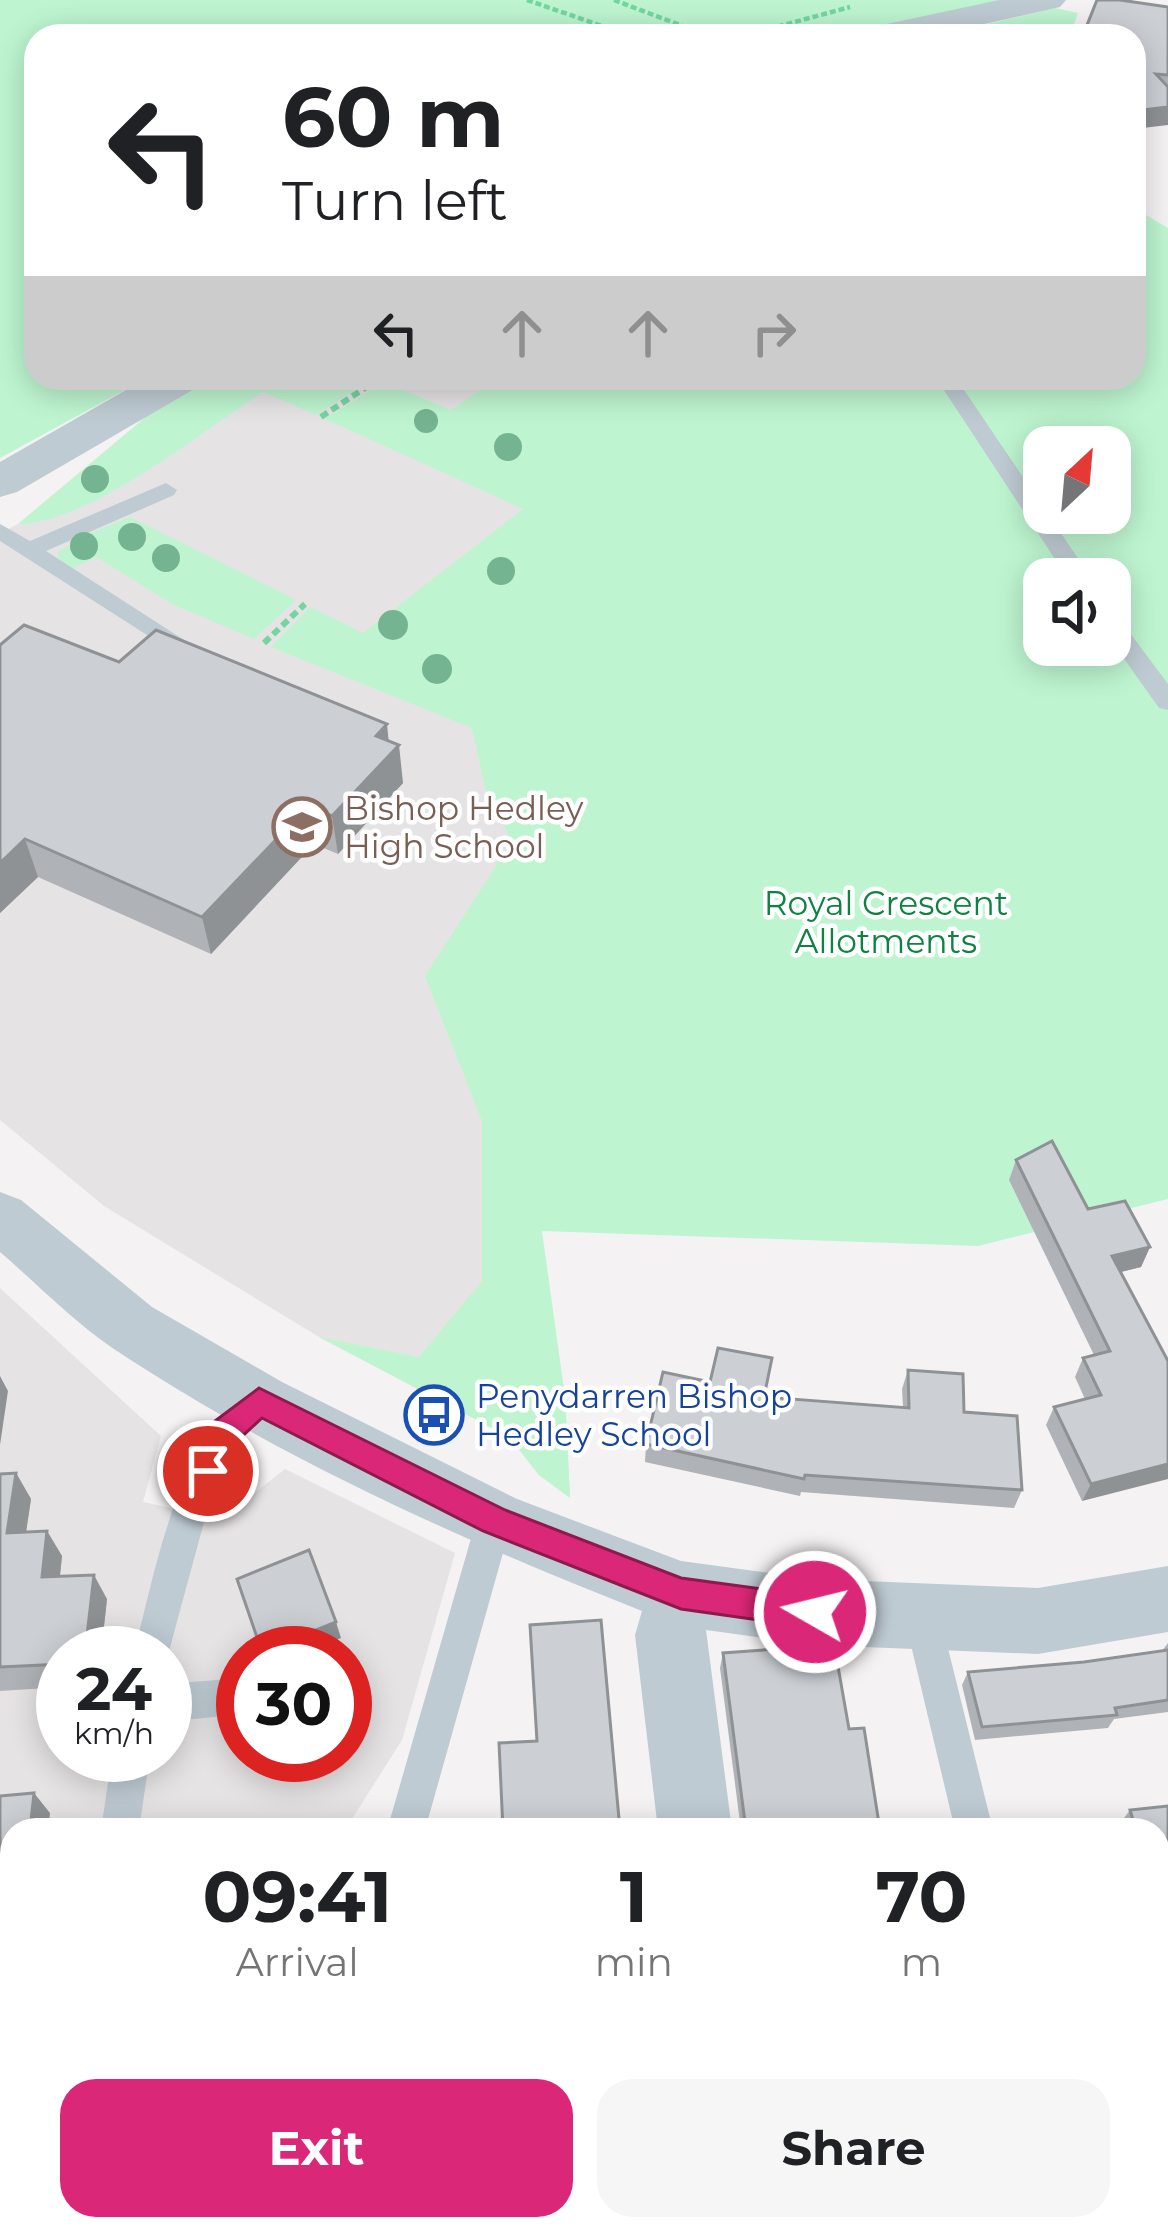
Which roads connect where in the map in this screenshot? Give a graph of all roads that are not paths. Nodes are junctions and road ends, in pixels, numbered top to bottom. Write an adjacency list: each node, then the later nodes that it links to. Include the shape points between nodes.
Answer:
1 (1048, 0): 2 (street)
2 (937, 24)
3 (159, 390): 5 (street)
4 (954, 390): 9 (lane)
5 (0, 482)
6 (166, 490): 8 (lane)
7 (0, 531): 8 (lane)
8 (28, 550): 11 (lane, via 173,647)
9 (1067, 558)
10 (1131, 651): 12 (lane)
11 (214, 662)
12 (1168, 702)
13 (0, 1217): 14 (street, via 130,1327)
14 (259, 1402): 15 (street); 19 (lane, via 226,1431 190,1511)
15 (494, 1521): 16 (street); 22 (lane)
16 (681, 1594): 18 (street); 23 (street, via 670,1635)
17 (1168, 1599): 18 (street, via 1038,1621)
18 (923, 1620): 24 (lane)
19 (159, 1626)
20 (127, 1782): 21 (lane)
21 (122, 1818)
22 (409, 1818)
23 (693, 1818)
24 (971, 1818)

